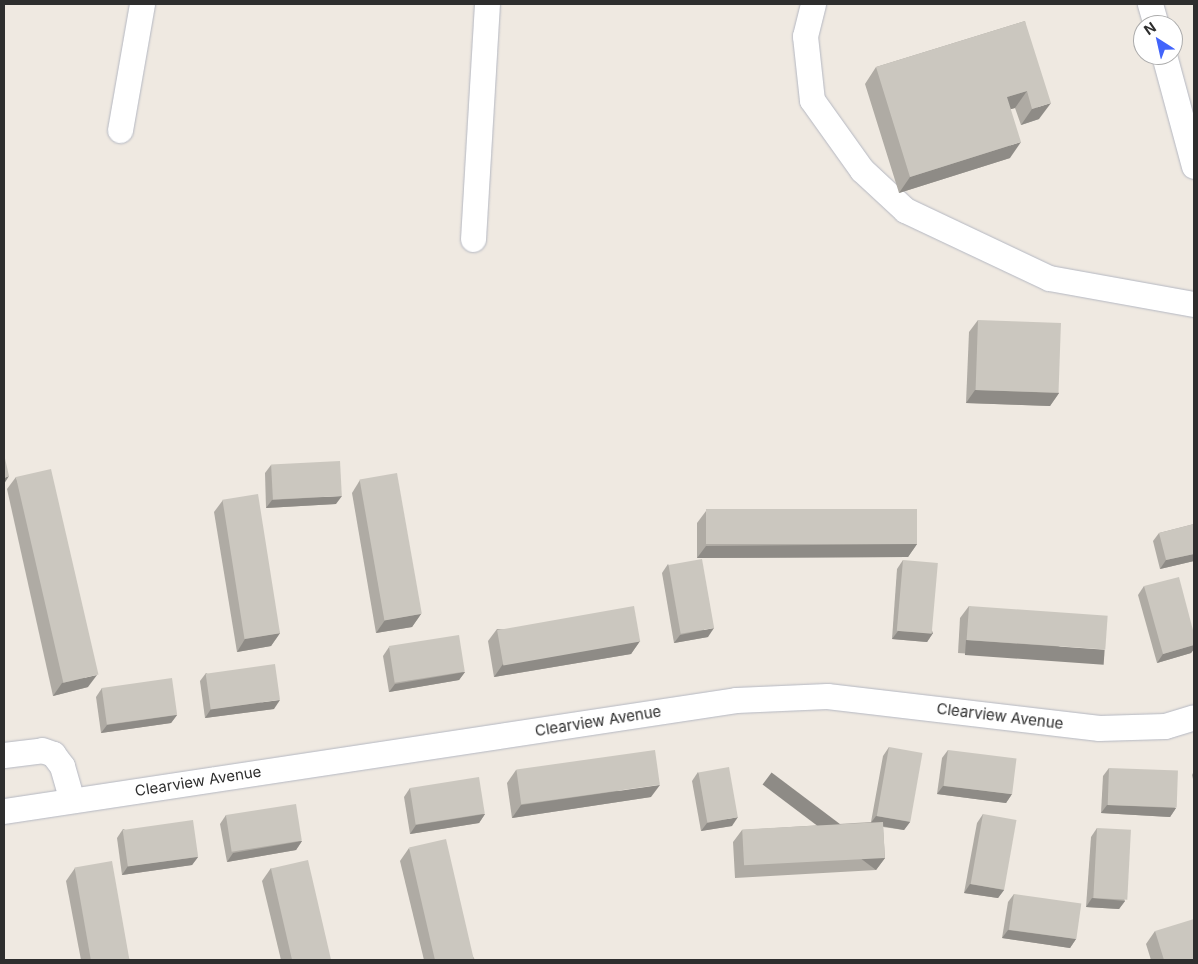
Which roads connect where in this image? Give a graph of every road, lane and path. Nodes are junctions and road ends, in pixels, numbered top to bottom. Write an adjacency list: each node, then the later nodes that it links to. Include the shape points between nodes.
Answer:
1 (142, 4): 5 (street)
2 (487, 4): 7 (street)
3 (813, 4): 8 (street, via 805,36 812,100 862,170 905,210 1049,278)
4 (1167, 65): 6 (street)
5 (120, 130)
6 (1194, 166)
7 (474, 239)
8 (1194, 304)
9 (1194, 717): 11 (street, Clearview Avenue, via 1165,726 1099,728 827,696 736,700)
10 (4, 755): 11 (street, via 42,750 53,754 62,766)
11 (72, 800): 12 (street, Clearview Avenue)
12 (4, 811)

